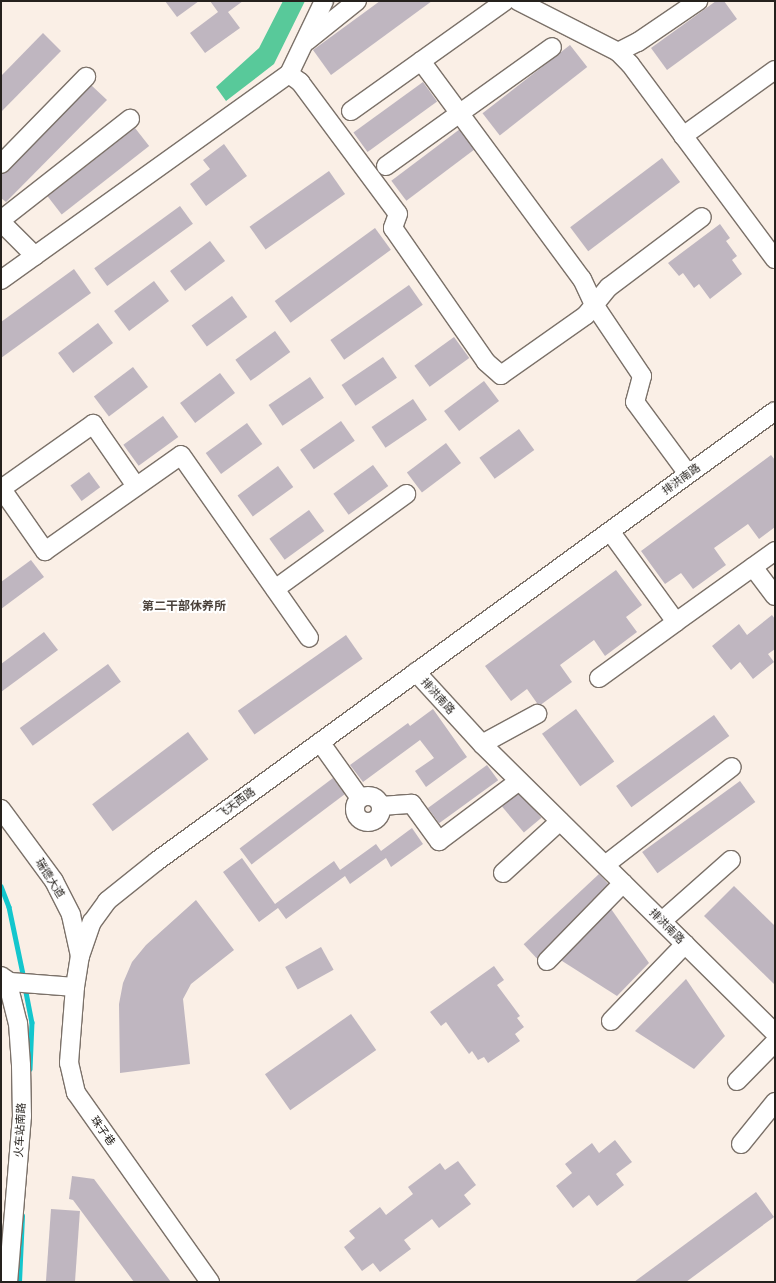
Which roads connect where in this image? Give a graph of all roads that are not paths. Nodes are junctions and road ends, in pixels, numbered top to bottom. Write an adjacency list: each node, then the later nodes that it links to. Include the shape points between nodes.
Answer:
1 (324, 1): 6 (street)
2 (357, 1): 6 (street)
3 (505, 1): 9 (street)
4 (518, 1): 8 (street)
5 (698, 1): 8 (street, via 638,42)
6 (303, 44): 11 (street)
7 (552, 47): 14 (street)
8 (618, 52): 16 (street, via 630,64)
9 (421, 61): 13 (street); 14 (street)
10 (775, 70): 16 (street)
11 (289, 74): 21 (street); 24 (street, via 300,82 398,214 393,228 486,362 501,375 586,314)
12 (86, 77): 17 (street)
13 (352, 111)
14 (460, 113): 18 (street); 24 (street, via 582,279)
15 (130, 119): 20 (street)
16 (683, 136): 22 (street)
17 (1, 164)
18 (386, 166)
19 (702, 217): 24 (street, via 609,287)
20 (1, 221): 21 (street)
21 (35, 256): 23 (street)
22 (775, 259)
23 (1, 280)
24 (593, 303): 26 (street, via 642,376 635,402)
25 (772, 418): 26 (street, 排洪南路)
26 (688, 474): 30 (street, 排洪南路)
27 (136, 486): 28 (street, via 92,424); 28 (street, via 45,551); 33 (street, via 181,455)
28 (1, 488)
29 (406, 494): 33 (street)
30 (610, 531): 35 (street); 37 (street, 排洪南路)
31 (775, 551): 32 (street)
32 (753, 567): 34 (street); 35 (street)
33 (275, 589): 36 (street)
34 (775, 596)
35 (676, 622): 38 (street)
36 (309, 638)
37 (416, 672): 40 (street, 飞天西路); 41 (street, 排洪南路)
38 (599, 678)
39 (536, 714): 41 (street)
40 (320, 742): 43 (street, via 360,798 355,812 357,817 365,823 375,820 381,806 412,804 439,841); 52 (street, 飞天西路, via 157,861 107,901 92,922)
41 (482, 744): 43 (street, 排洪南路)
42 (732, 767): 47 (street)
43 (519, 781): 45 (street, 排洪南路)
44 (1, 809): 52 (street, 瑞德大道, via 54,881 71,915)
45 (560, 821): 47 (street, 排洪南路); 48 (street)
46 (731, 860): 50 (street)
47 (605, 865): 49 (street, 排洪南路)
48 (502, 873)
49 (623, 883): 50 (street, 排洪南路); 53 (street)
50 (662, 921): 51 (street, 排洪南路)
51 (685, 944): 56 (street); 57 (street, 排洪南路)
52 (80, 956): 55 (street, 珠子巷)
53 (547, 961)
54 (4, 980): 55 (street); 62 (street, 火车站南路, via 18,1023 22,1116)
55 (75, 987): 63 (street, 珠子巷, via 70,1063 76,1093)
56 (611, 1021)
57 (775, 1033)
58 (775, 1042): 59 (street)
59 (737, 1081)
60 (775, 1102): 61 (street)
61 (740, 1144)
62 (8, 1282)
63 (210, 1282)

